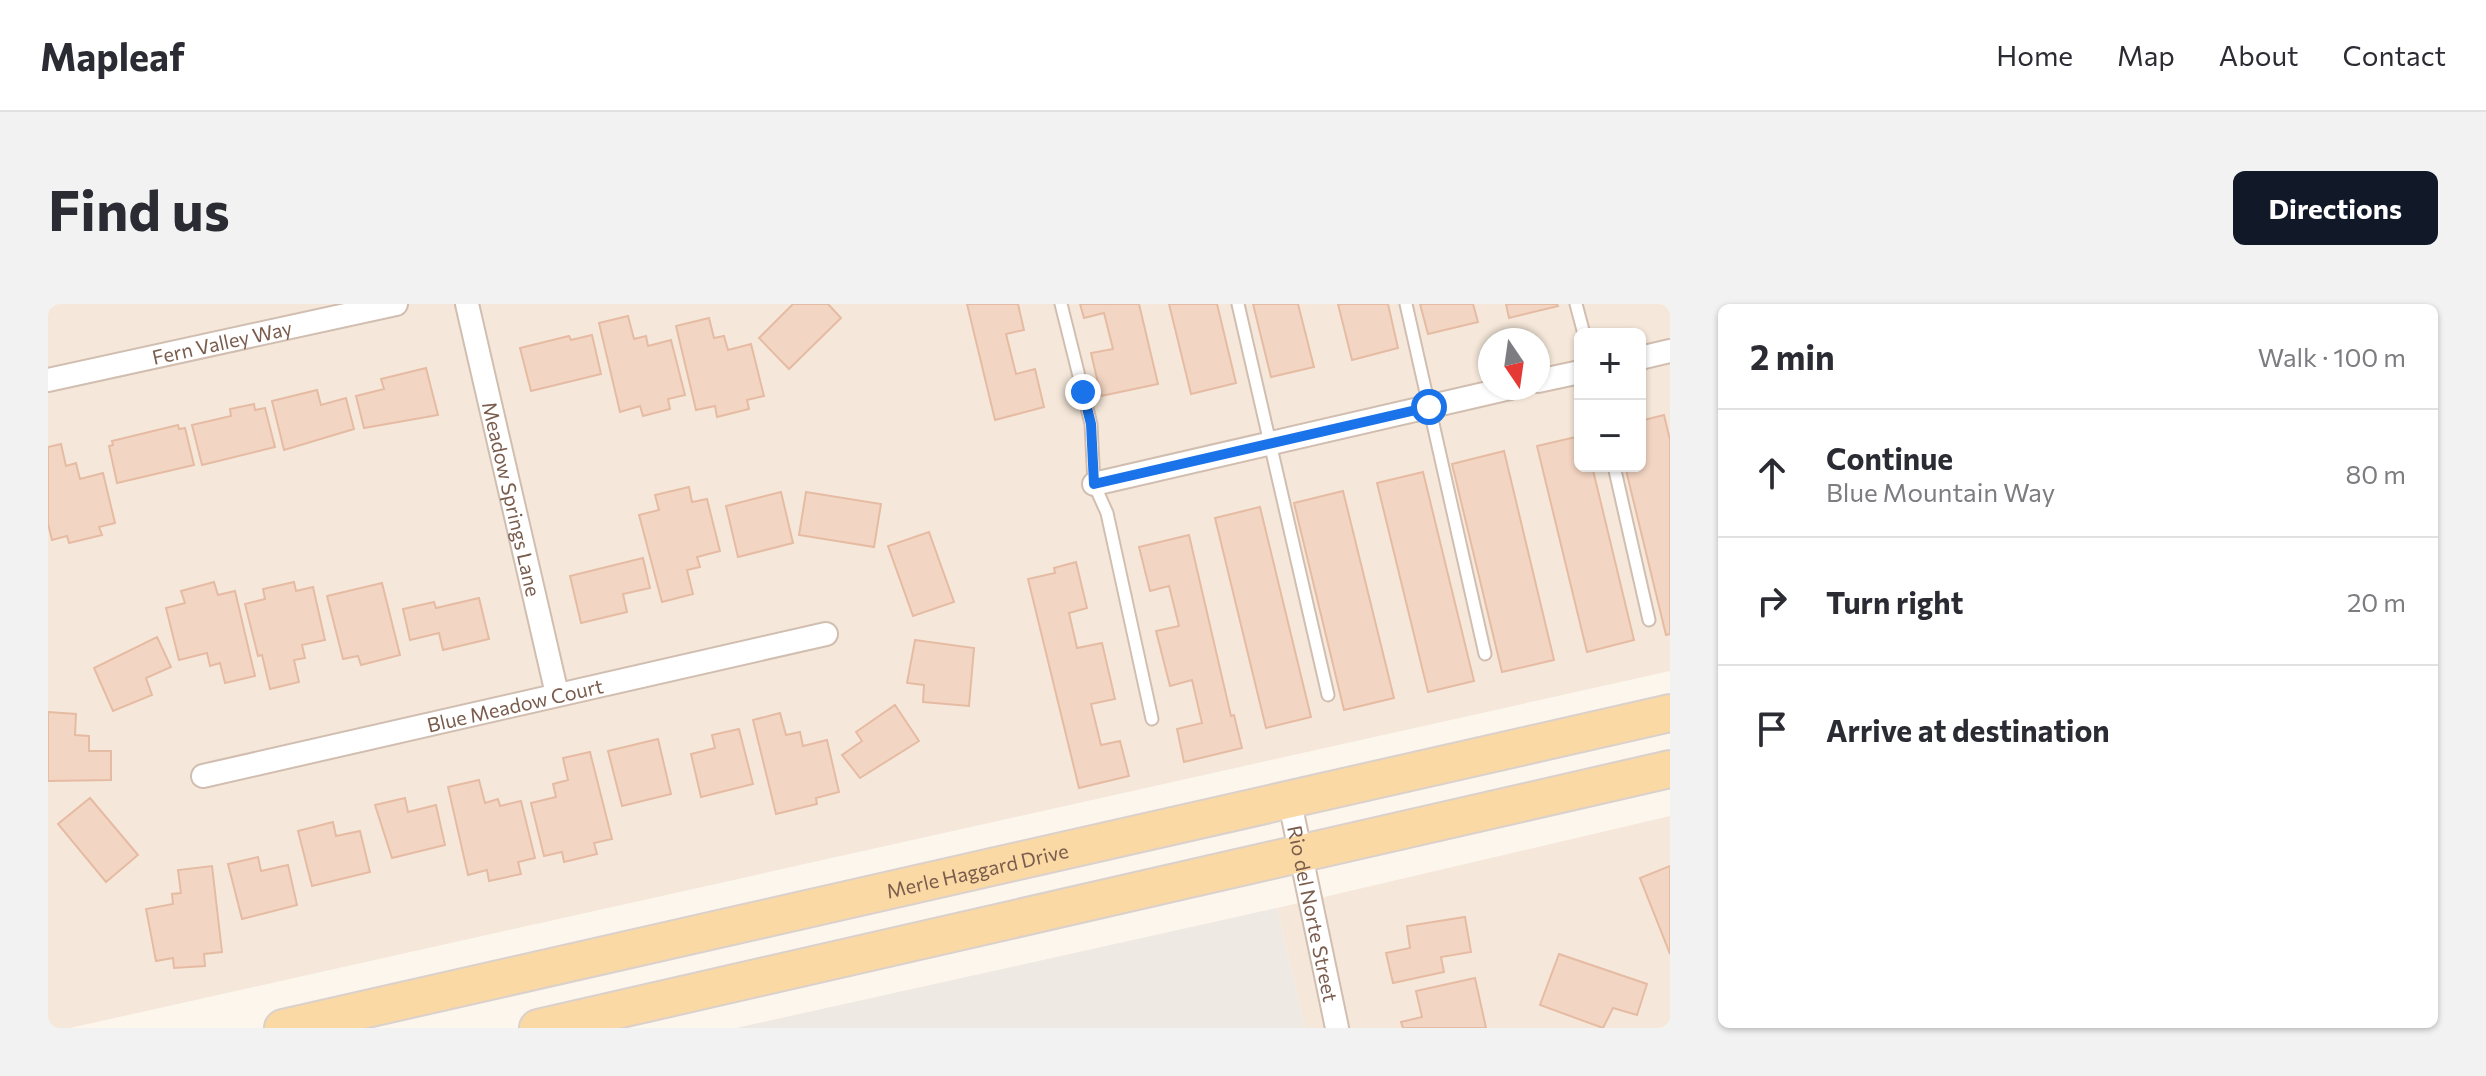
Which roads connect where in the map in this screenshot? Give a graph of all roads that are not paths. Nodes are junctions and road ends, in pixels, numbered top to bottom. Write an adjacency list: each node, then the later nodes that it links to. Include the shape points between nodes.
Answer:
1 (396, 304): 12 (street, Fern Valley Way)
2 (467, 304): 21 (street, Meadow Springs Lane)
3 (1061, 304): 17 (lane, via 1091,424)
4 (1238, 304): 15 (lane)
5 (1406, 304): 14 (lane)
6 (1576, 304): 7 (lane)
7 (1582, 328)
8 (1670, 351): 9 (street)
9 (1646, 357)
10 (1574, 373): 11 (street)
11 (1550, 378)
12 (48, 380)
13 (1478, 396): 14 (street)
14 (1429, 407): 15 (street); 20 (lane)
15 (1271, 443): 17 (street); 22 (lane)
16 (1615, 472): 18 (lane)
17 (1094, 484): 24 (lane, via 1107,513)
18 (1649, 620)
19 (826, 634): 21 (street, Blue Meadow Court)
20 (1485, 654)
21 (557, 694): 26 (street, Blue Meadow Court)
22 (1328, 695)
23 (1670, 713): 27 (main road, Merle Haggard Drive)
24 (1152, 719)
25 (1670, 769): 28 (main road)
26 (203, 776)
27 (1289, 798): 28 (street, Rio del Norte Street); 29 (main road, Merle Haggard Drive)
28 (1301, 855): 30 (main road); 31 (street, Rio del Norte Street)
29 (283, 1028)
30 (538, 1028)
31 (1337, 1028)

